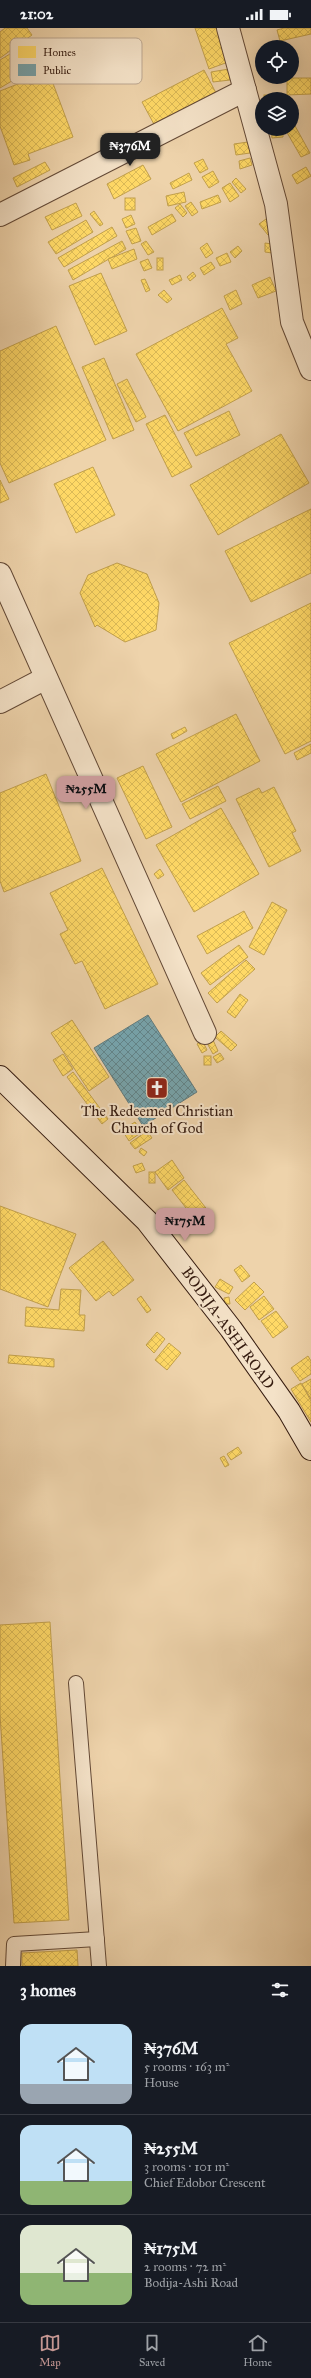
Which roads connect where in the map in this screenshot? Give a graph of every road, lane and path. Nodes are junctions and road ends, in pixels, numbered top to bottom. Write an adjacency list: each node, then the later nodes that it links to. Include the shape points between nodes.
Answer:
1 (228, 28): 2 (street)
2 (245, 90): 3 (street); 4 (street, via 276,204 292,322)
3 (0, 215)
4 (311, 369)
5 (0, 574): 6 (street)
6 (46, 678): 7 (street); 8 (street)
7 (0, 702)
8 (205, 1033)
9 (1, 1082): 10 (street, BODIJA-ASHI ROAD, via 147,1221 231,1330 289,1411)
10 (311, 1449)
11 (76, 1683): 12 (lane)
12 (97, 1939): 13 (lane, via 14,1944); 14 (lane)
13 (13, 1966)
14 (99, 1966)

